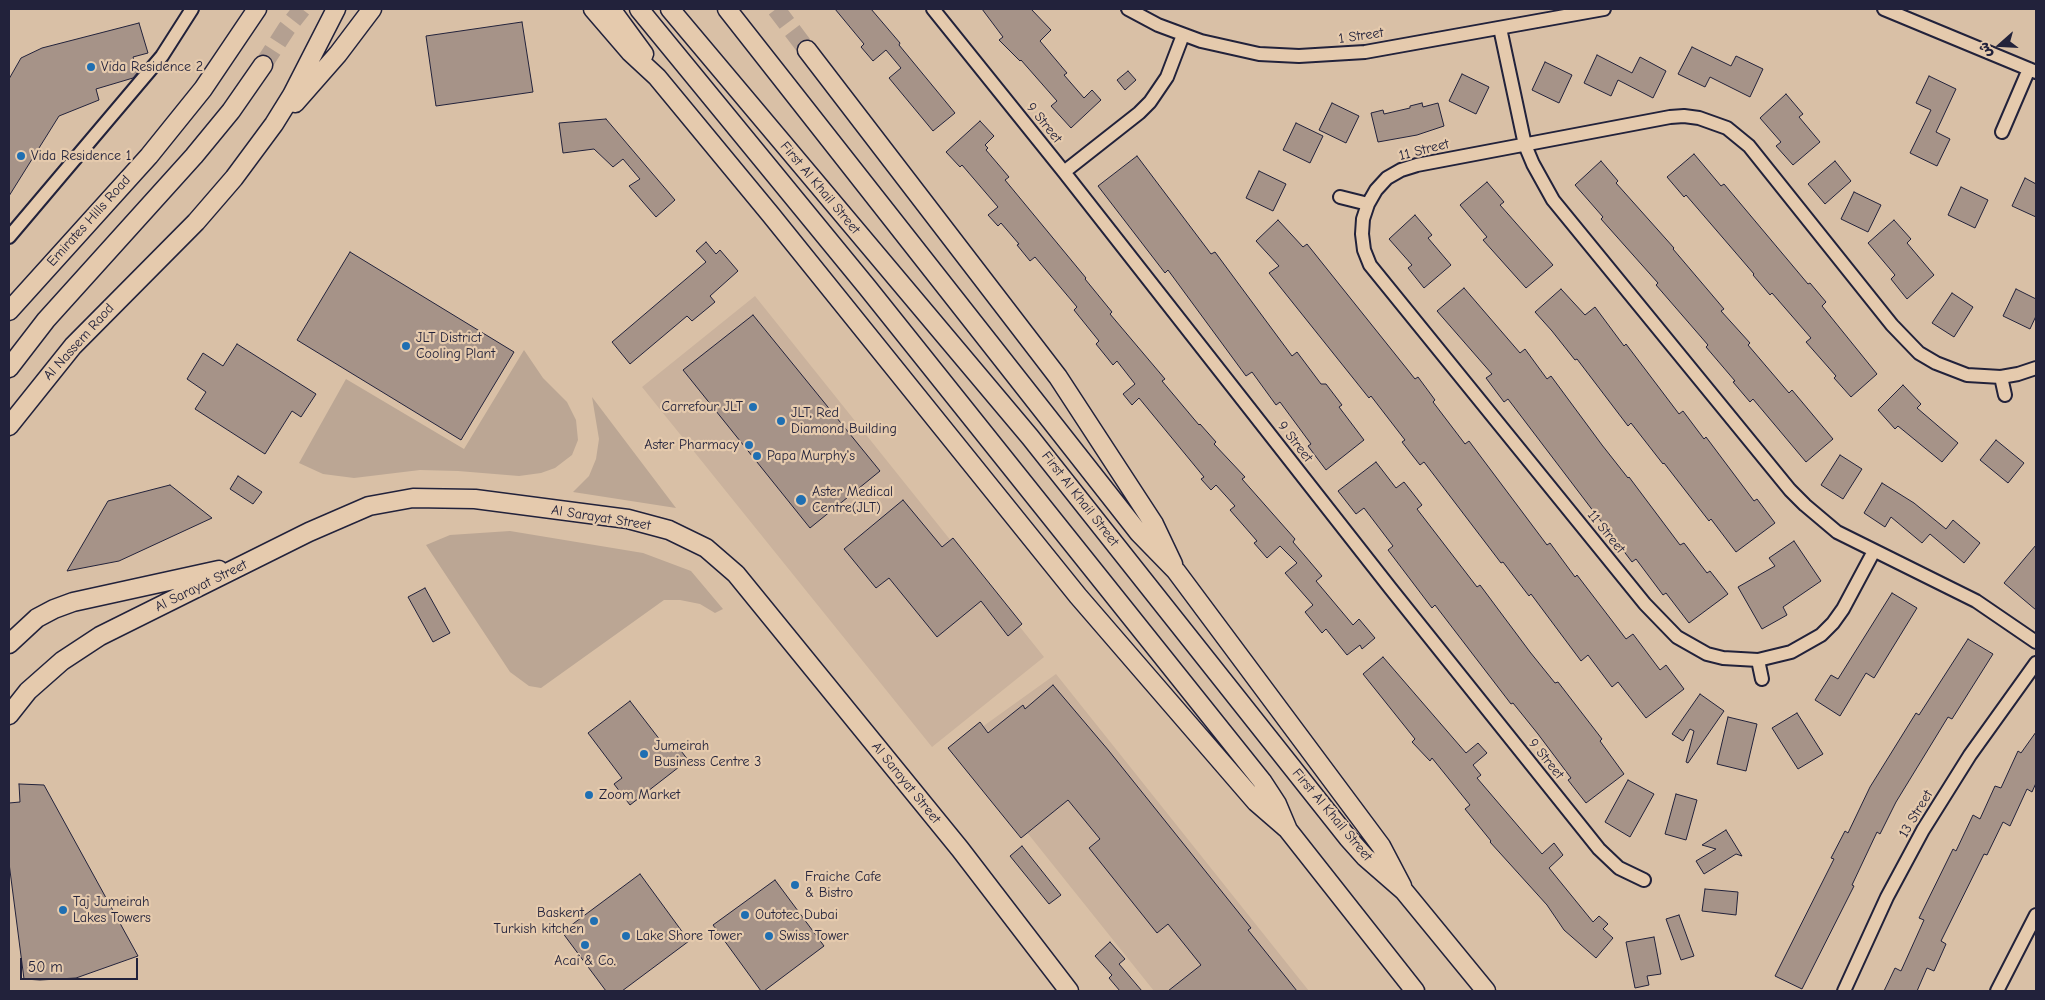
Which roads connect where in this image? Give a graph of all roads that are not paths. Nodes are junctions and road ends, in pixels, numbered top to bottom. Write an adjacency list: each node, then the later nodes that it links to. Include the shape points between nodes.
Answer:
1 (192, 9): 26 (street, via 162,56)
2 (257, 9): 27 (main road, Emirates Hills Road, via 209,81 149,156)
3 (336, 9): 20 (main road)
4 (372, 9): 20 (main road, via 328,66)
5 (593, 9): 19 (main road, via 630,52)
6 (611, 9): 19 (main road)
7 (640, 9): 44 (main road, First Al Khail Street, via 1262,781)
8 (670, 9): 46 (main road, First Al Khail Street, via 1025,430 1348,838)
9 (727, 9): 37 (main road, via 1139,532)
10 (933, 9): 23 (street, 9 Street)
11 (1128, 9): 15 (street, 1 Street)
12 (1604, 9): 14 (street, 1 Street)
13 (1884, 9): 18 (street)
14 (1500, 28): 15 (street, 1 Street, via 1365,52 1319,56 1252,52); 22 (street)
15 (1183, 35): 23 (street, via 1167,76 1150,102)
16 (807, 50): 37 (main road, via 1058,378 1154,524)
17 (264, 65): 30 (main road, via 194,156 46,320)
18 (2033, 71): 21 (street)
19 (657, 77): 44 (main road, via 1078,596 1256,802)
20 (274, 124): 34 (main road, Al Nassem Raod, via 196,222 73,346)
21 (2002, 132)
22 (1526, 145): 25 (street, 11 Street, via 1401,170 1387,178); 32 (street, 11 Street, via 1684,116 1727,128 1750,146 1912,346 1951,370 1967,375); 35 (street, via 1553,200 1790,490 1826,523)
23 (1064, 172): 45 (street, 9 Street, via 1598,849 1619,868)
24 (1340, 197): 25 (street)
25 (1368, 204): 40 (street, 11 Street, via 1362,234 1364,250 1374,271 1645,604 1664,625 1692,646 1724,658)
26 (9, 237)
27 (23, 294): 28 (main road, Emirates Hills Road); 29 (main road)
28 (9, 311)
29 (9, 320)
30 (9, 368)
31 (2036, 368): 32 (street, 11 Street)
32 (2001, 377): 33 (street)
33 (2005, 395)
34 (9, 426)
35 (1874, 551): 38 (street, via 1968,596); 40 (street, 11 Street, via 1843,609 1821,635 1791,652)
36 (265, 555): 39 (main road, via 219,570 73,602 37,618); 43 (main road, Al Sarayat Street, via 100,636 62,661 28,691); 48 (main road, Al Sarayat Street, via 369,506 413,498 475,499 628,520 668,530 706,548 736,574 764,607)
37 (1176, 572): 46 (main road, via 1381,846)
38 (2036, 642)
39 (9, 644)
40 (1758, 660): 42 (street)
41 (2036, 664): 51 (street, 13 Street, via 1970,755 1924,830 1887,897)
42 (1762, 679)
43 (9, 715)
44 (1288, 830): 49 (main road, First Al Khail Street)
45 (1644, 880)
46 (1404, 891): 50 (main road, First Al Khail Street)
47 (2036, 915): 52 (street)
48 (1070, 991)
49 (1415, 991)
50 (1486, 991)
51 (1844, 991)
52 (1996, 991)

